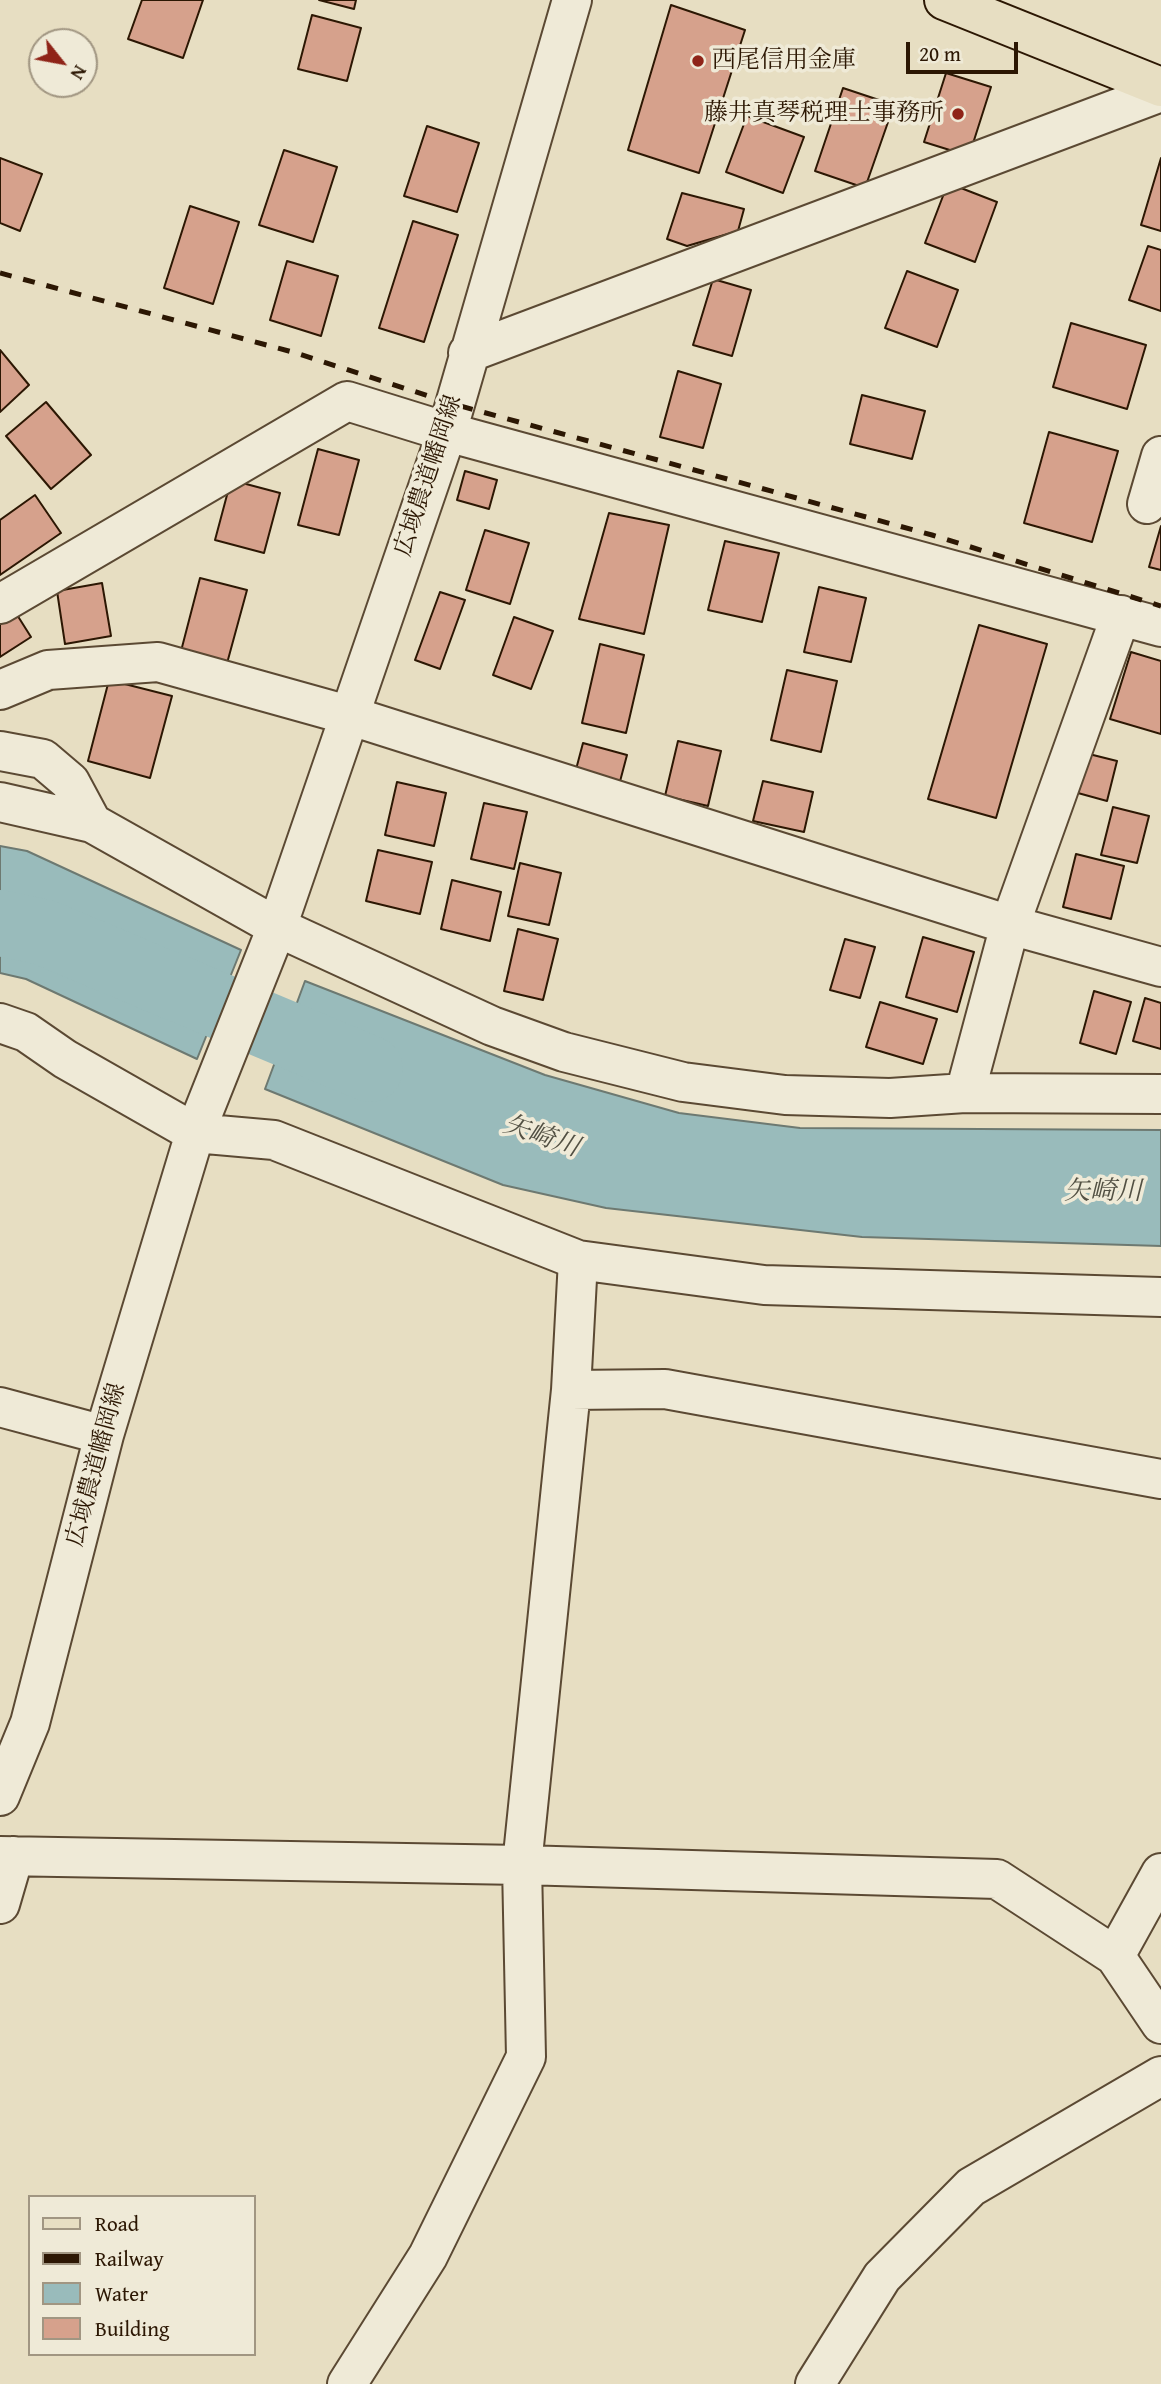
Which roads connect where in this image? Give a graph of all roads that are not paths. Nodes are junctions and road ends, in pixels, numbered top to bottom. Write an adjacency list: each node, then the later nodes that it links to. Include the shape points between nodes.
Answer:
1 (572, 0): 4 (street, 広域農道幡岡線)
2 (944, 0): 3 (main road)
3 (1161, 90): 4 (street)
4 (468, 353): 5 (street, 広域農道幡岡線)
5 (447, 432): 8 (street, via 347,401); 9 (street); 12 (street, 広域農道幡岡線)
6 (1161, 456): 7 (street)
7 (1147, 503)
8 (0, 604)
9 (1121, 615): 10 (street); 16 (street)
10 (1161, 627)
11 (0, 690): 12 (street, via 48,670 158,662)
12 (348, 715): 16 (street); 17 (street, 広域農道幡岡線)
13 (0, 751): 15 (street, via 43,759 70,782)
14 (0, 802): 15 (street)
15 (92, 823): 17 (street)
16 (1010, 925): 18 (street); 20 (street)
17 (273, 937): 20 (street, via 564,1052 683,1082 798,1095 890,1098); 22 (street, 広域農道幡岡線)
18 (1161, 967)
19 (0, 1023): 22 (street, via 26,1032)
20 (965, 1093): 21 (street)
21 (1161, 1094)
22 (195, 1133): 23 (street, via 274,1140); 27 (street, 広域農道幡岡線)
23 (578, 1260): 24 (street, via 764,1286); 25 (street)
24 (1161, 1297)
25 (571, 1390): 28 (street, via 665,1388); 31 (street)
26 (0, 1408): 27 (street)
27 (104, 1434): 29 (street, 広域農道幡岡線, via 30,1723)
28 (1161, 1479)
29 (0, 1796)
30 (7, 1856): 31 (street); 33 (street)
31 (523, 1865): 34 (street, via 997,1879); 37 (street, via 526,2057 428,2256)
32 (1161, 1873): 34 (street)
33 (0, 1904)
34 (1115, 1956): 35 (street)
35 (1161, 2024)
36 (1161, 2076): 38 (street, via 971,2188 882,2277)
37 (347, 2384)
38 (815, 2384)

